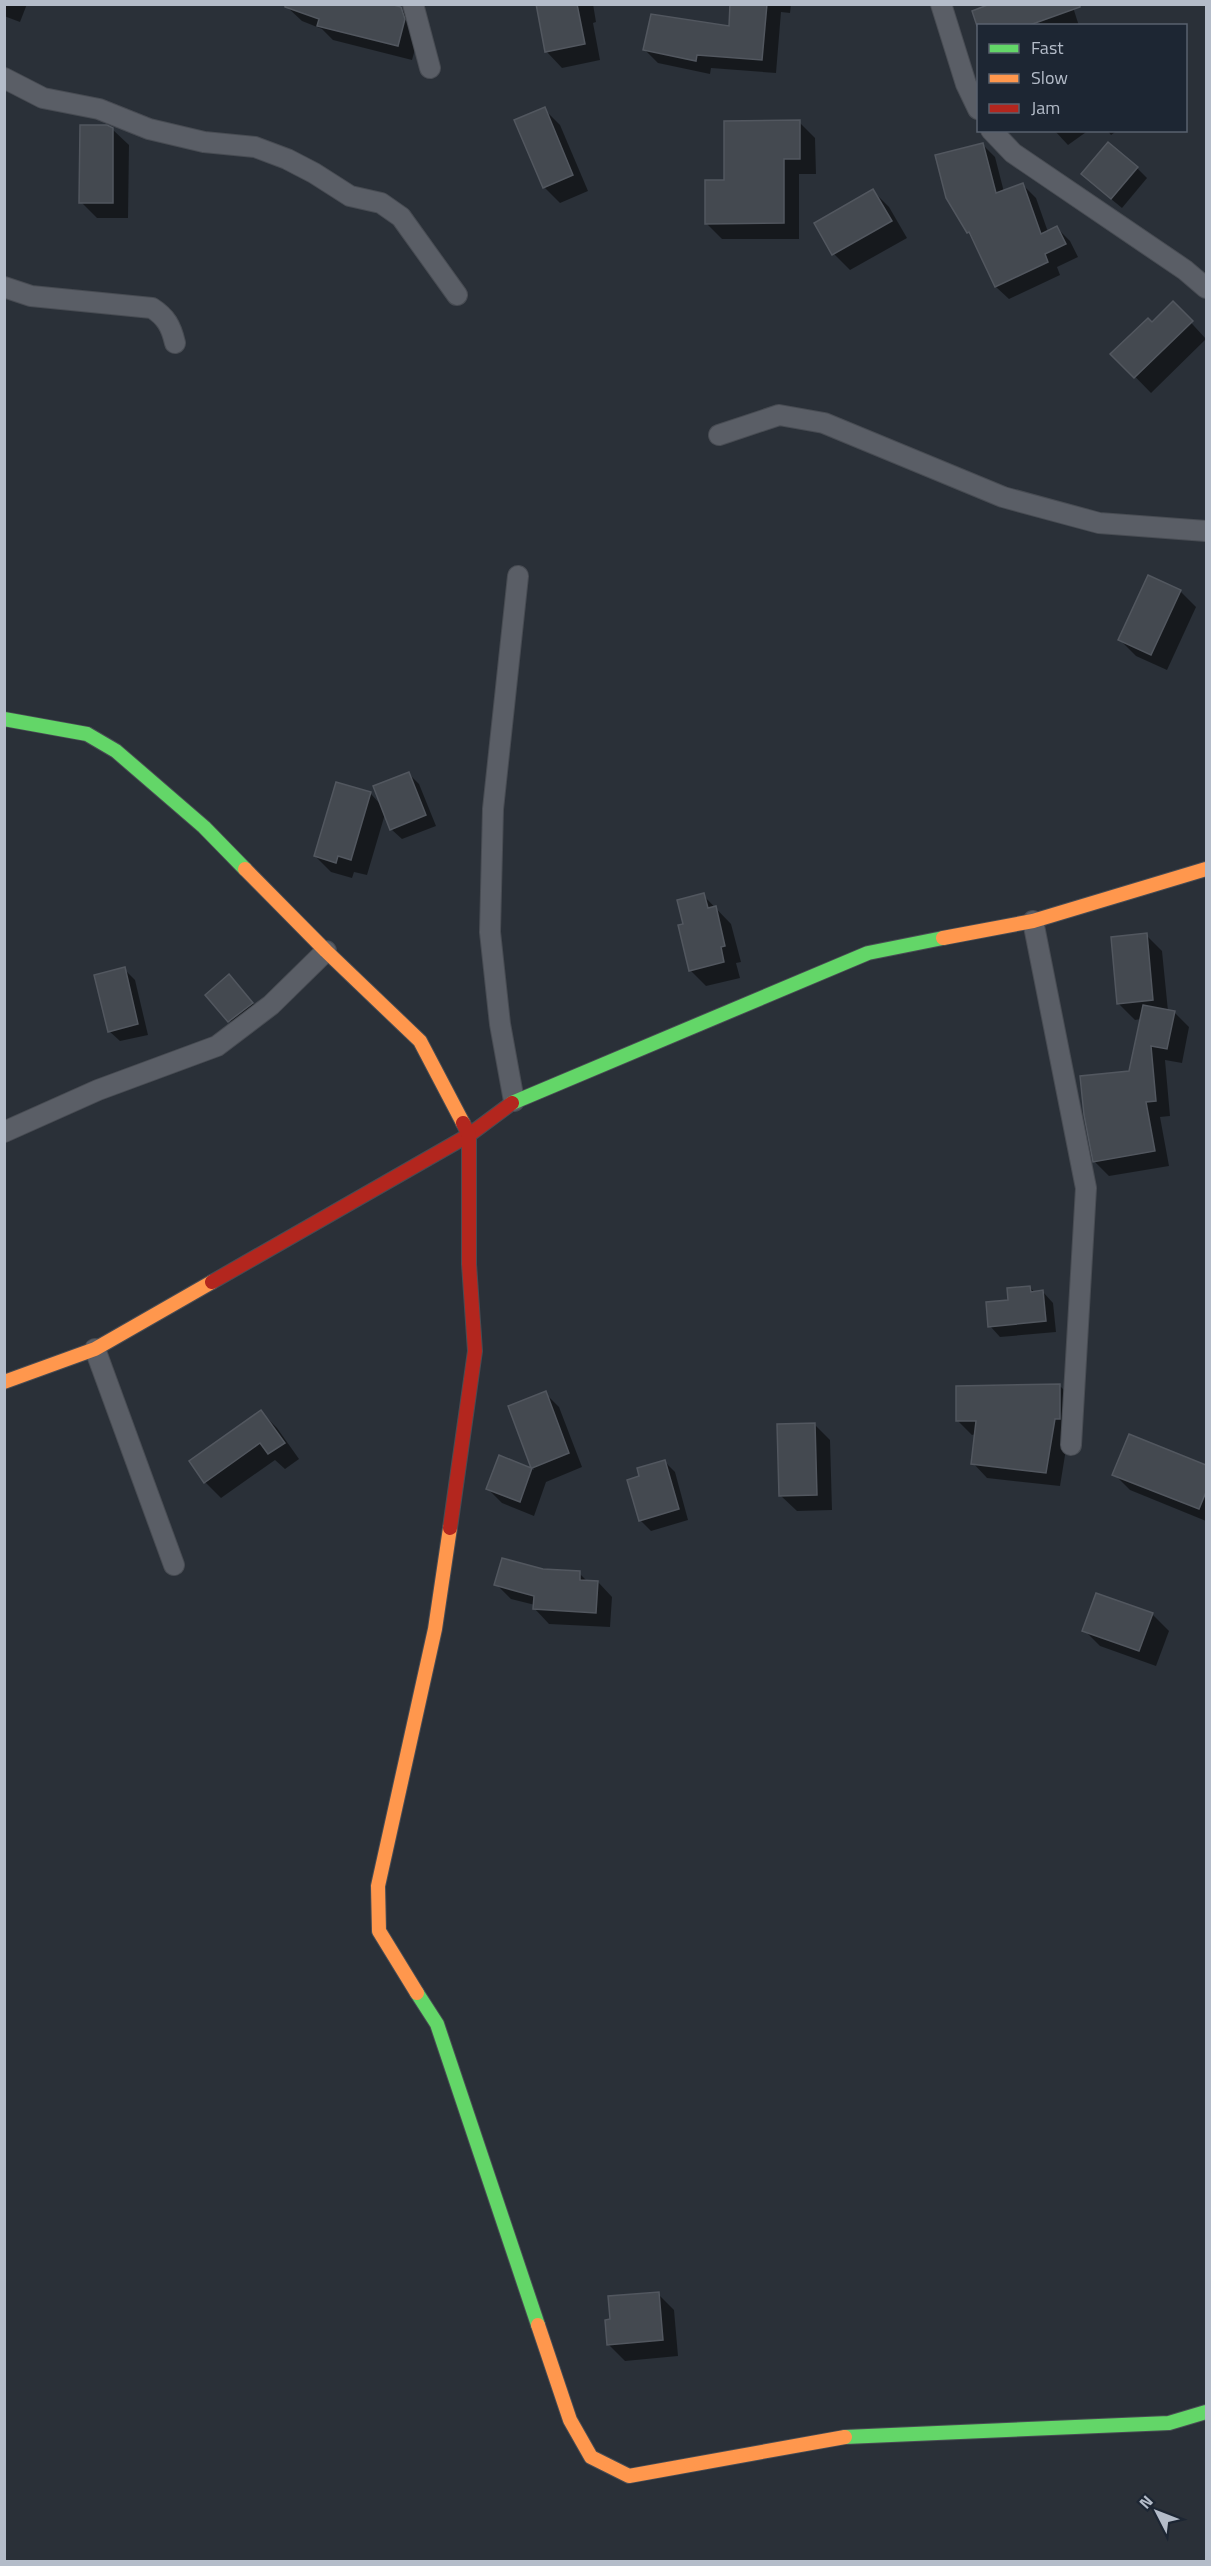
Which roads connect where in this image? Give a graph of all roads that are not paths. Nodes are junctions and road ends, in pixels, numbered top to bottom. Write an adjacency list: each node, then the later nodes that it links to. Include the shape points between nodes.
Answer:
1 (413, 4): 3 (street)
2 (941, 4): 5 (street)
3 (430, 68)
4 (4, 78): 9 (street, via 43,98 99,109 149,129 204,142 255,147 287,159 350,196 381,203 401,217)
5 (977, 107)
6 (993, 132): 8 (street, via 1013,153)
7 (4, 287): 10 (street, via 31,296 152,308 172,328)
8 (1206, 288)
9 (457, 295)
10 (175, 343)
11 (719, 435): 12 (street, via 779,415 824,423 1003,497 1099,523)
12 (1206, 531)
13 (518, 576): 18 (street, via 493,810 490,932 500,1024)
14 (4, 719): 17 (street, via 87,734 116,751 204,827)
15 (1206, 868): 16 (street)
16 (1032, 921): 18 (street, via 868,953); 23 (street, via 1086,1188)
17 (326, 951): 19 (street, via 271,1005 217,1046 98,1090); 20 (street, via 420,1041)
18 (514, 1101): 20 (street)
19 (4, 1132)
20 (469, 1135): 21 (street); 25 (street, via 469,1263 475,1351 435,1629 378,1886 379,1931 437,2024 570,2420 591,2457 628,2476 834,2437 1169,2423)
21 (95, 1348): 22 (street); 24 (street)
22 (4, 1382)
23 (1071, 1445)
24 (174, 1565)
25 (1206, 2412)

